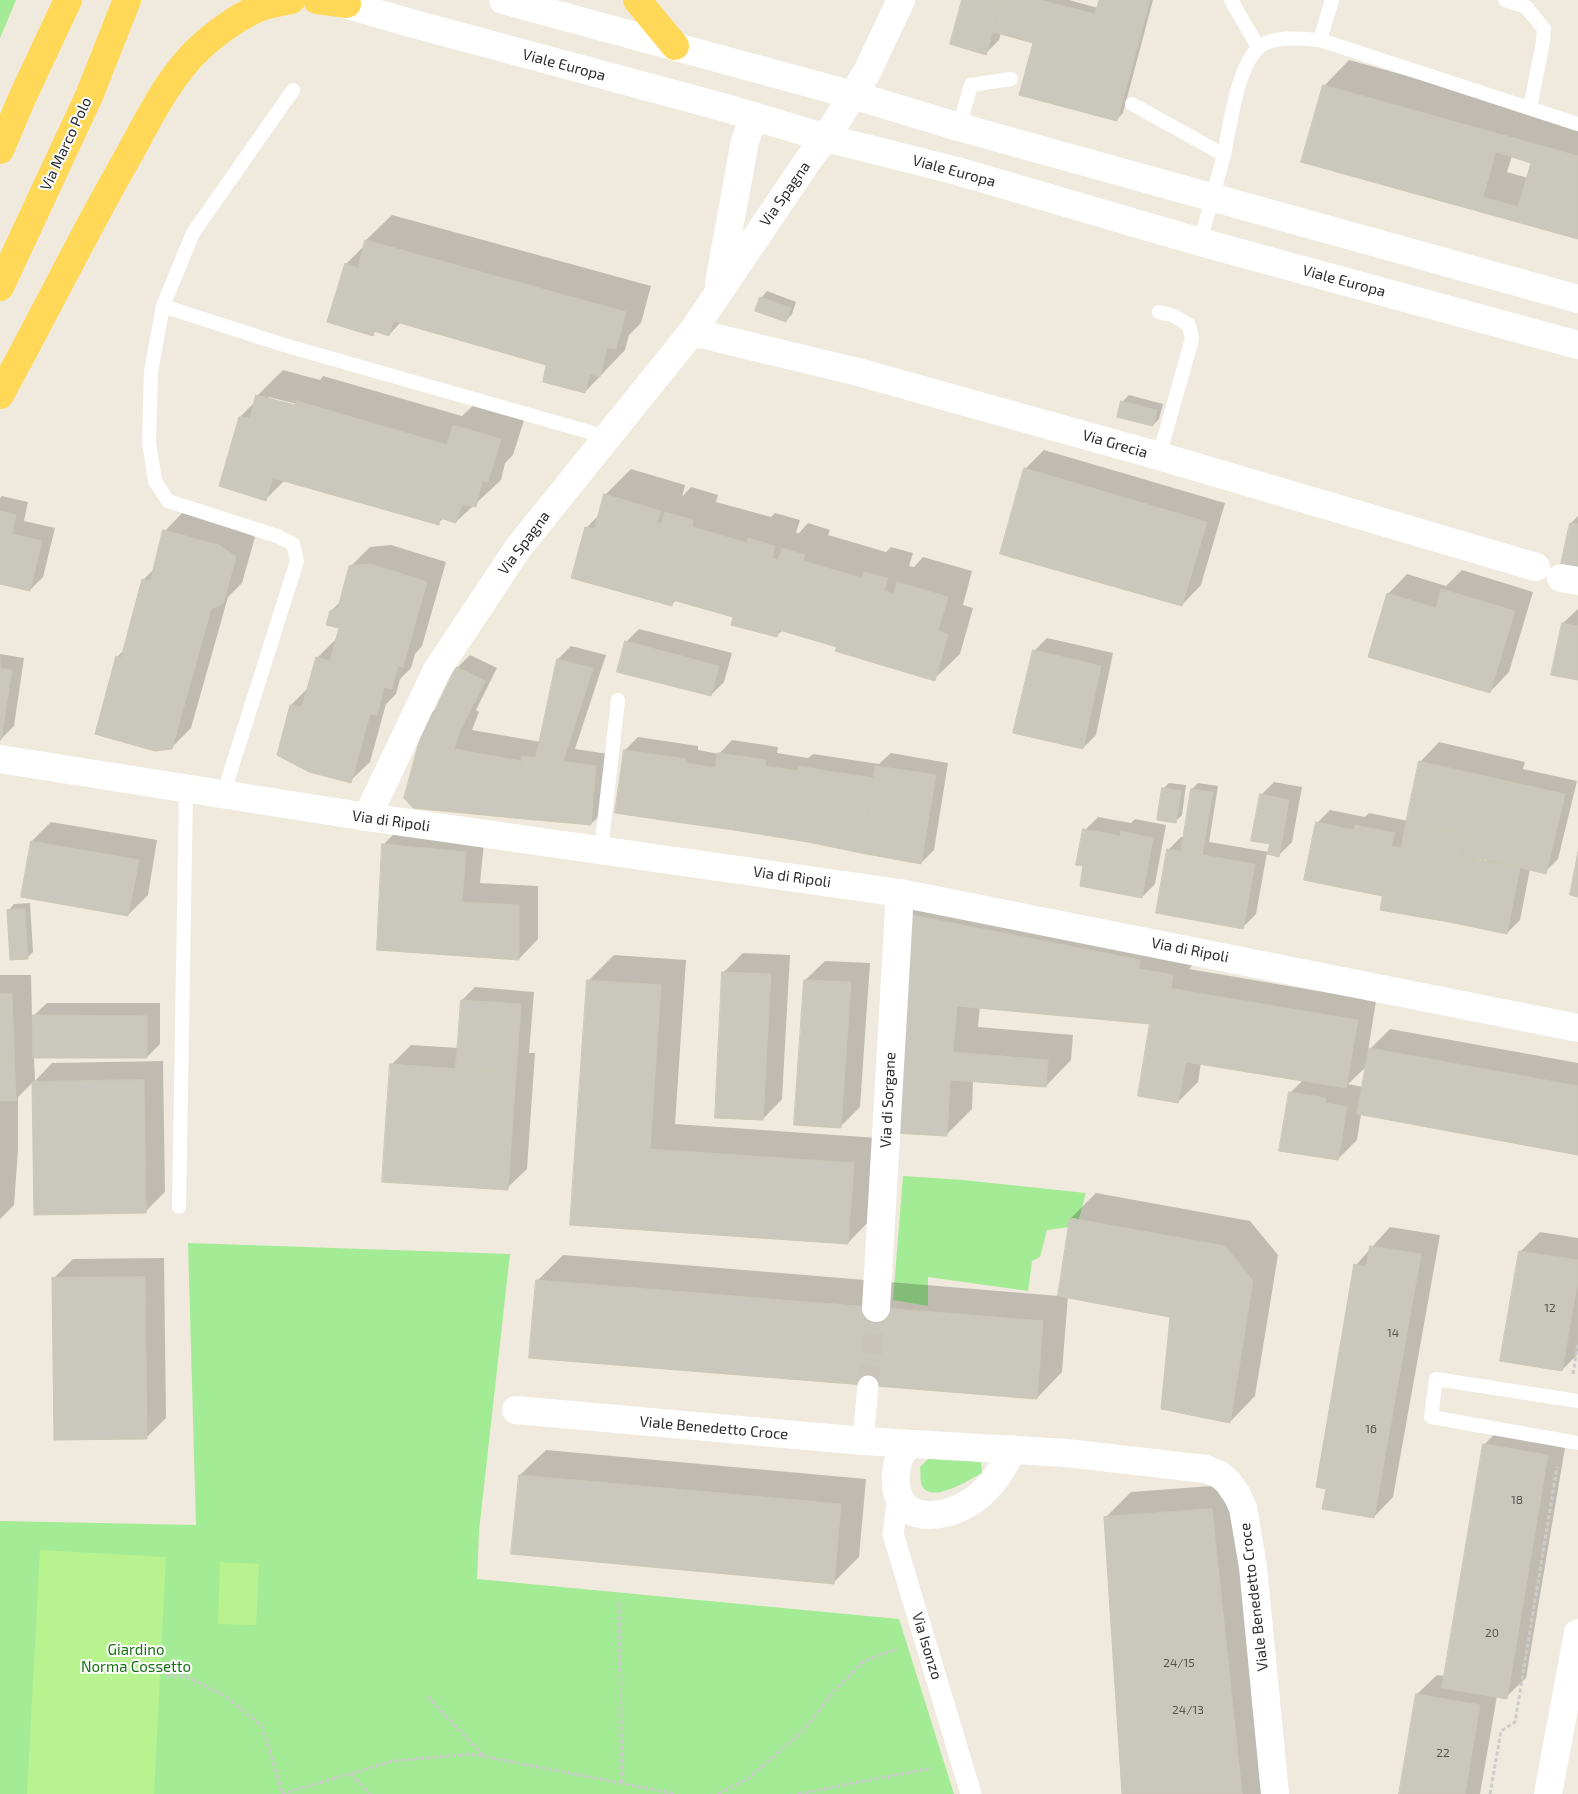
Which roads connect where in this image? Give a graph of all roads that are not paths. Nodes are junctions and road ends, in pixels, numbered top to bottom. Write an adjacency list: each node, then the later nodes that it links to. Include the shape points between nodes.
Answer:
1 (68, 0): 18 (highway)
2 (127, 0): 30 (highway, Via Marco Polo, via 89,96)
3 (292, 0): 37 (highway, via 259,8 236,21 184,64 102,203)
4 (317, 0): 11 (highway)
5 (503, 0): 13 (street)
6 (637, 0): 13 (highway)
7 (901, 0): 17 (street, Via Spagna)
8 (1231, 0): 14 (lane)
9 (1332, 0): 12 (lane)
10 (1505, 0): 20 (lane, via 1526,7 1544,28)
11 (338, 2): 21 (street, Viale Europa)
12 (1320, 40): 14 (lane, via 1283,40); 20 (lane)
13 (675, 46): 17 (street)
14 (1258, 48): 27 (lane, via 1252,52 1241,76)
15 (1011, 79): 24 (lane, via 972,85)
16 (294, 90): 33 (lane, via 193,233)
17 (853, 95): 24 (street); 25 (street, Via Spagna)
18 (23, 96): 23 (highway); 26 (highway)
19 (1132, 104): 27 (lane)
20 (1530, 108): 22 (lane)
21 (754, 116): 25 (street, Viale Europa); 31 (street, Via Spagna, via 745,141)
22 (1578, 124)
23 (0, 127)
24 (959, 127): 28 (street)
25 (826, 138): 29 (street, Viale Europa, via 957,171); 31 (street, Via Spagna)
26 (0, 150)
27 (1224, 155): 28 (lane)
28 (1213, 198): 29 (lane); 32 (street)
29 (1200, 242): 36 (street, Viale Europa)
30 (0, 287)
31 (717, 292): 35 (street, Via Spagna)
32 (1578, 298)
33 (162, 306): 38 (lane, via 284,345); 44 (lane, via 152,372 149,442 155,481 168,501 293,544 297,561)
34 (1158, 312): 39 (lane, via 1189,325 1192,339)
35 (692, 332): 38 (street, Via Spagna); 39 (street, Via Grecia, via 858,372)
36 (1578, 344)
37 (0, 395)
38 (607, 437): 45 (street, Via Spagna, via 518,548 437,670)
39 (1159, 456): 40 (street, Via Grecia)
40 (1536, 567)
41 (618, 700): 46 (lane)
42 (0, 759): 43 (street, Via di Ripoli)
43 (186, 789): 44 (street, Via di Ripoli); 49 (lane)
44 (223, 795): 45 (street, Via di Ripoli)
45 (367, 818): 46 (street, Via di Ripoli)
46 (601, 850): 47 (street, Via di Ripoli)
47 (900, 892): 48 (street, Via di Ripoli); 50 (street, Via di Sorgane)
48 (1578, 1028)
49 (179, 1207)
50 (876, 1308)
51 (868, 1386): 54 (street)
52 (1573, 1400): 55 (lane, via 1436,1379 1430,1417)
53 (516, 1410): 54 (street, Viale Benedetto Croce)
54 (863, 1441): 56 (street, Viale Benedetto Croce)
55 (1578, 1443)
56 (911, 1444): 57 (street, Viale Benedetto Croce); 60 (street, via 902,1451 898,1461)
57 (1014, 1449): 58 (street, Viale Benedetto Croce); 59 (street, Viale Benedetto Croce)
58 (1066, 1453): 59 (street, Viale Benedetto Croce); 64 (street, Viale Benedetto Croce, via 1206,1469 1220,1475 1237,1495 1244,1508 1253,1567)
59 (998, 1476): 60 (street, Viale Benedetto Croce, via 963,1507 931,1516 915,1514 903,1506)
60 (898, 1497): 63 (street, Via Isonzo, via 893,1534)
61 (1578, 1633): 62 (street)
62 (1574, 1676): 65 (street)
63 (971, 1794)
64 (1274, 1794)
65 (1548, 1794)

